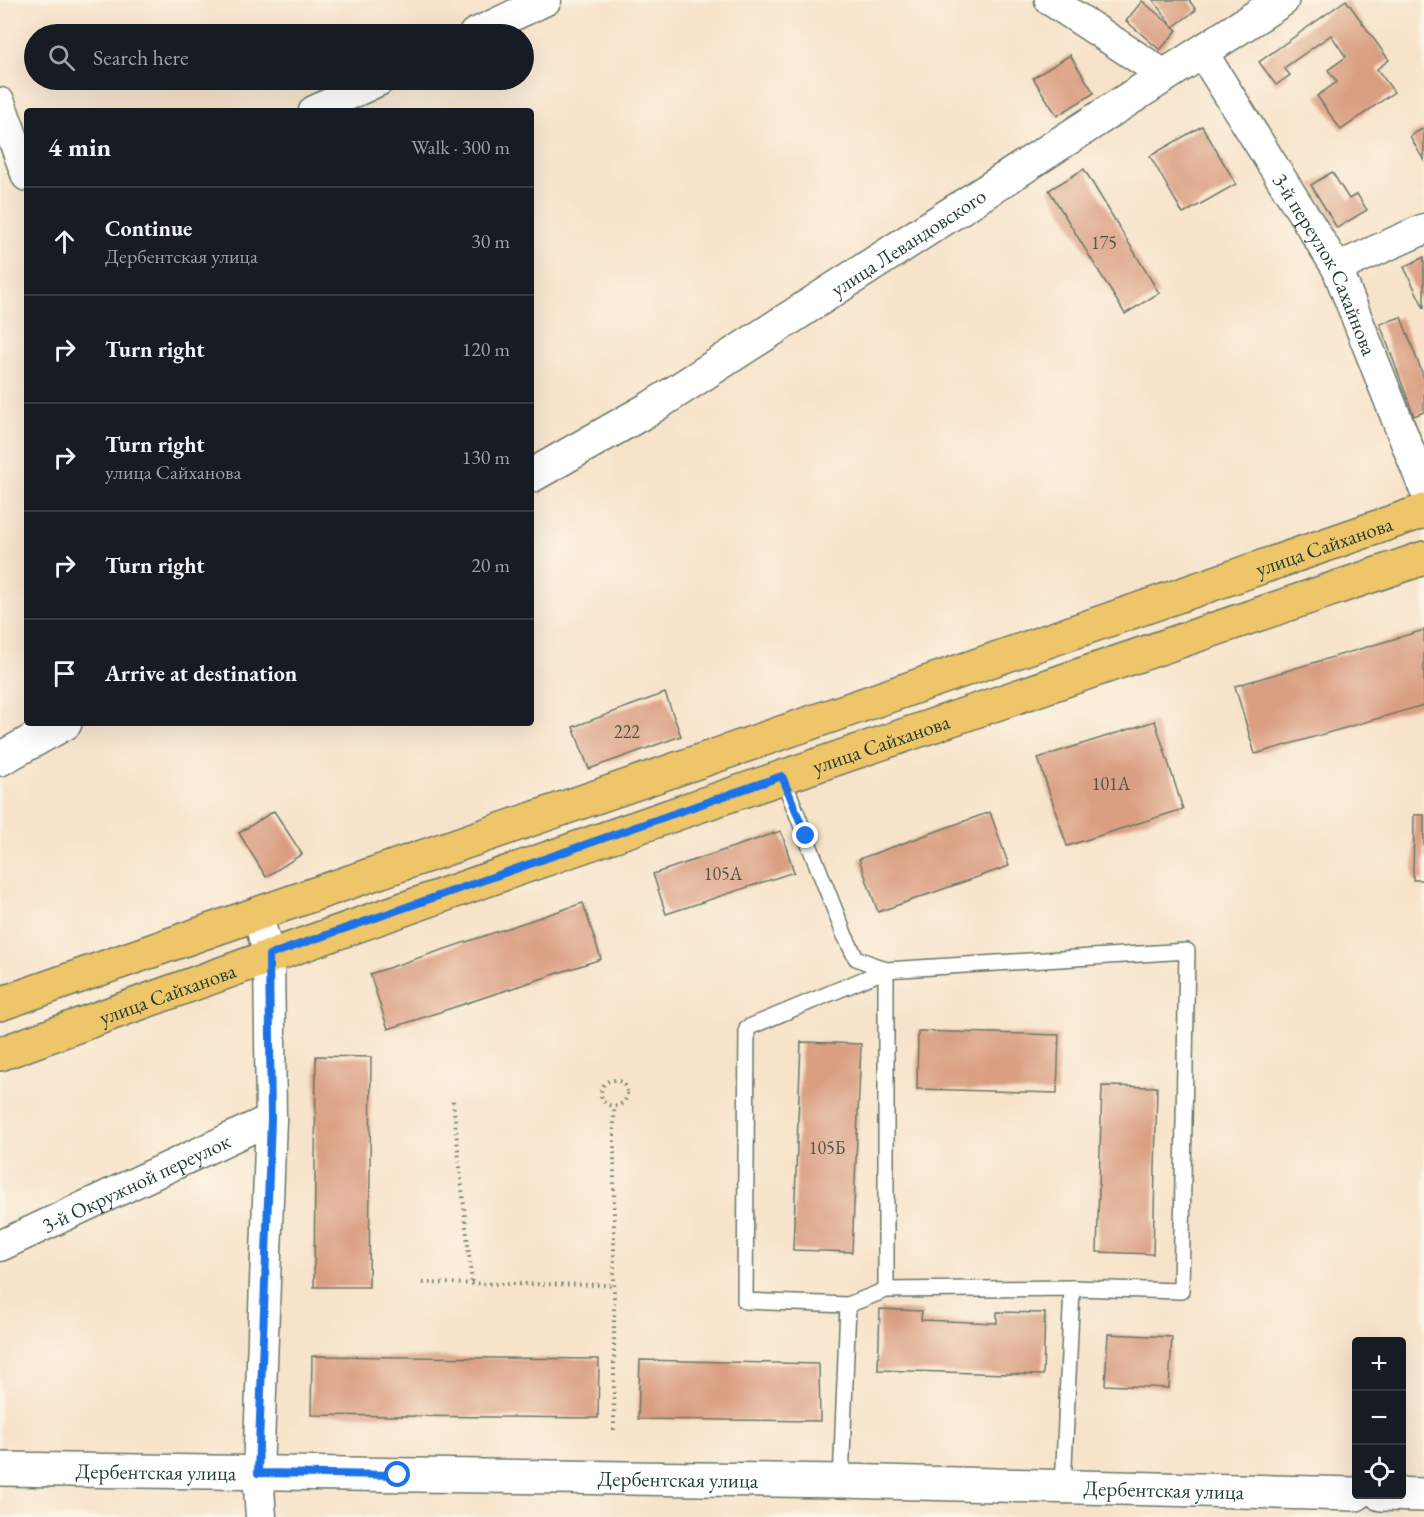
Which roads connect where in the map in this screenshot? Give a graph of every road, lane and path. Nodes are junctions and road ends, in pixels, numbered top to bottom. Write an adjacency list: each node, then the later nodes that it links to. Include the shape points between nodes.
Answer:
1 (546, 0): 4 (street)
2 (1050, 0): 6 (street)
3 (1282, 0): 5 (street, улица Левандовского)
4 (495, 24)
5 (1202, 52): 6 (street, улица Левандовского); 12 (street, 3-й переулок Сахайнова)
6 (1166, 76): 13 (street, улица Левандовского, via 649,409)
7 (359, 90): 9 (street)
8 (0, 103): 10 (street)
9 (320, 108)
10 (24, 168)
11 (1424, 229): 12 (street)
12 (1337, 268): 14 (street, 3-й переулок Сахайнова)
13 (534, 474)
14 (1424, 488)
15 (1424, 512): 20 (main road, улица Сайханова)
16 (1424, 558): 19 (main road, улица Сайханова)
17 (60, 726): 18 (street)
18 (0, 759)
19 (782, 776): 21 (main road, улица Сайханова); 22 (lane, via 856,958)
20 (257, 914): 21 (street); 23 (main road, улица Сайханова)
21 (269, 955): 24 (main road, улица Сайханова); 27 (street)
22 (886, 970): 32 (lane, via 1187,951 1181,1291); 33 (lane); 34 (lane, via 747,1028 745,1301)
23 (0, 1004)
24 (0, 1054)
25 (453, 1101): 30 (path)
26 (614, 1106): 26 (path, via 623,1102 627,1093 622,1084 613,1080 604,1085 601,1094 605,1103); 31 (path)
27 (271, 1119): 28 (street, 3-й Окружной переулок); 37 (street)
28 (0, 1246)
29 (423, 1283): 30 (path)
30 (472, 1284): 31 (path)
31 (614, 1285): 35 (path)
32 (1072, 1288): 33 (lane); 39 (lane)
33 (886, 1290): 34 (lane)
34 (848, 1305): 38 (lane)
35 (614, 1430)
36 (0, 1469): 37 (street, Дербентская улица)
37 (258, 1473): 38 (street, Дербентская улица); 43 (street)
38 (840, 1481): 39 (street, Дербентская улица)
39 (1063, 1488): 40 (street, Дербентская улица)
40 (1352, 1494)
41 (1406, 1495): 42 (street)
42 (1424, 1496)
43 (261, 1517)

